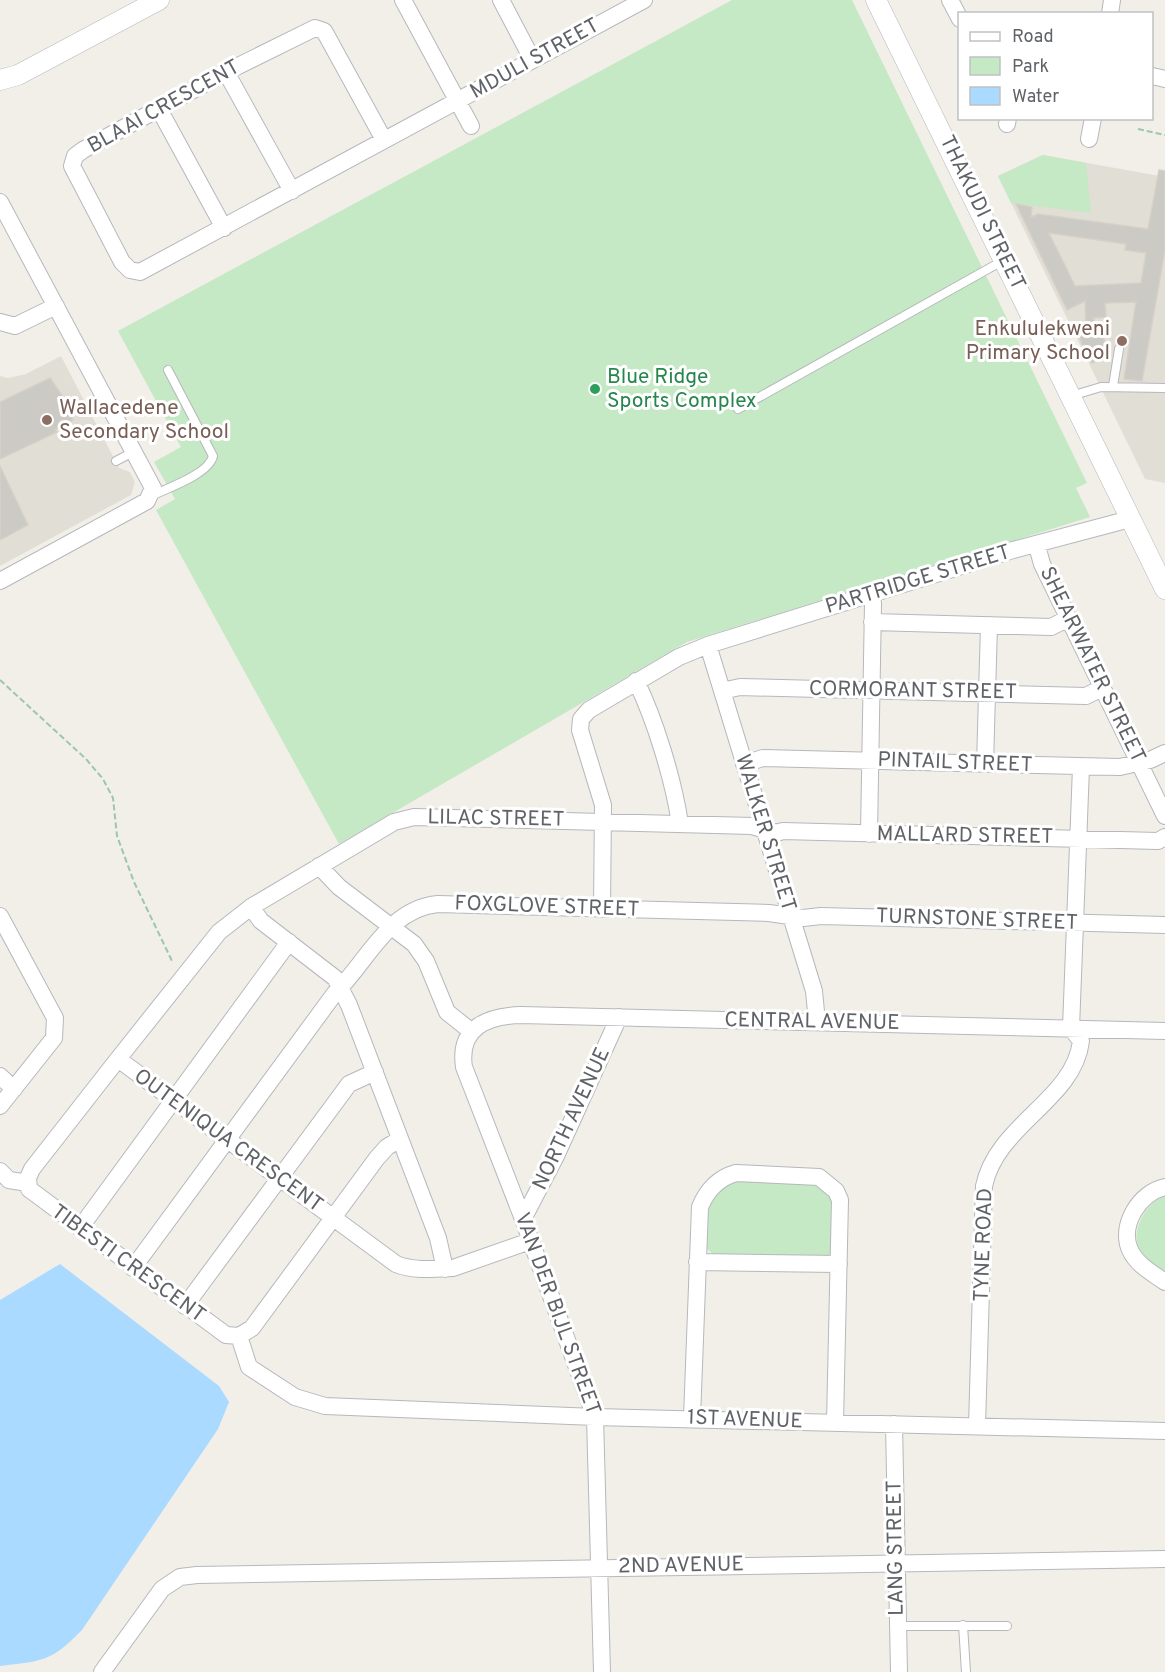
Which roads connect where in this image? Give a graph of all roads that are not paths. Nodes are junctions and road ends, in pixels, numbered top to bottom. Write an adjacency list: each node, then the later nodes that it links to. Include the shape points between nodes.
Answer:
1 (159, 0): 10 (street)
2 (403, 0): 12 (street)
3 (501, 0): 8 (street)
4 (644, 0): 8 (street, MDULI STREET)
5 (876, 0): 21 (street, THAKUDI STREET)
6 (950, 0): 7 (street)
7 (958, 15)
8 (532, 59): 12 (street, MDULI STREET)
9 (226, 72): 13 (street, BLAAI CRESCENT); 17 (street, BLAAI CRESCENT, via 310,29 319,29 328,38); 18 (street)
10 (9, 78): 11 (street)
11 (0, 92)
12 (458, 102): 15 (street); 17 (street, BLAAI CRESCENT)
13 (159, 109): 20 (street); 20 (street, BLAAI CRESCENT, via 83,150 73,160 75,174 125,267 137,273)
14 (1093, 120): 16 (street)
15 (471, 126)
16 (1089, 139)
17 (384, 140): 18 (street, BLAAI CRESCENT)
18 (292, 191): 20 (street, BLAAI CRESCENT)
19 (0, 202): 22 (street)
20 (224, 228)
21 (1005, 260): 28 (street, THAKUDI STREET); 29 (lane)
22 (56, 306): 23 (street, via 15,326); 30 (street)
23 (0, 322)
24 (1119, 349): 26 (lane)
25 (168, 370): 32 (lane, via 213,456 201,472)
26 (1113, 386): 27 (lane); 28 (lane)
27 (1165, 388)
28 (1071, 396): 33 (street, THAKUDI STREET)
29 (738, 408)
30 (135, 451): 31 (lane); 32 (street, via 152,483)
31 (116, 461)
32 (151, 496): 35 (street)
33 (1131, 519): 34 (street, PARTRIDGE STREET); 36 (street, THAKUDI STREET)
34 (1037, 546): 37 (street, PARTRIDGE STREET); 38 (street, SHEARWATER STREET)
35 (0, 581)
36 (1165, 590)
37 (870, 593): 39 (street); 41 (street, PARTRIDGE STREET)
38 (1069, 618): 40 (street, via 1052,627); 43 (street, SHEARWATER STREET)
39 (872, 622): 40 (street); 44 (street)
40 (989, 625): 46 (street)
41 (708, 645): 42 (street, PARTRIDGE STREET); 45 (street, WALKER STREET)
42 (636, 681): 54 (street, PARTRIDGE STREET, via 581,719 580,730 603,804); 55 (street, via 677,802)
43 (1102, 688): 46 (street, CORMORANT STREET, via 1086,696); 49 (street, SHEARWATER STREET)
44 (871, 690): 45 (street, CORMORANT STREET, via 740,687); 46 (street, CORMORANT STREET); 48 (street)
45 (722, 691): 50 (street, WALKER STREET)
46 (987, 693): 51 (street)
47 (1165, 753): 49 (street, PINTAIL STREET)
48 (870, 761): 50 (street, PINTAIL STREET, via 763,758); 51 (street, PINTAIL STREET); 57 (street)
49 (1139, 762): 52 (street, PINTAIL STREET, via 1120,767); 53 (street, SHEARWATER STREET)
50 (744, 764): 56 (street, WALKER STREET)
51 (986, 764): 52 (street, PINTAIL STREET)
52 (1082, 767): 59 (street)
53 (1165, 816)
54 (604, 822): 55 (street, LILAC STREET); 60 (street, LILAC STREET, via 407,818); 62 (street)
55 (680, 824): 56 (street, LILAC STREET, via 752,825)
56 (764, 829): 57 (street, MALLARD STREET, via 776,833); 63 (street, WALKER STREET)
57 (869, 834): 59 (street, MALLARD STREET)
58 (1165, 837): 59 (street, MALLARD STREET, via 1158,841)
59 (1078, 839): 65 (street)
60 (320, 866): 61 (street, LILAC STREET); 67 (street, via 339,886)
61 (251, 907): 68 (street, via 261,921); 75 (street, OUTENIQUA CRESCENT, via 219,932)
62 (602, 909): 63 (street, FOXGLOVE STREET); 67 (street, FOXGLOVE STREET, via 430,905 408,912)
63 (790, 915): 65 (street, TURNSTONE STREET); 71 (street, WALKER STREET, via 814,991)
64 (0, 916): 78 (street, via 56,1023 54,1038)
65 (1074, 922): 66 (street, TURNSTONE STREET); 72 (street)
66 (1165, 925)
67 (392, 926): 69 (street, FOXGLOVE STREET); 74 (street, via 420,952 447,1012)
68 (289, 942): 69 (street, via 335,978); 79 (street)
69 (340, 988): 76 (street); 82 (street, FOXGLOVE STREET)
70 (619, 1017): 71 (street, CENTRAL AVENUE); 74 (street, CENTRAL AVENUE, via 506,1015 488,1019); 88 (street, NORTH AVENUE)
71 (817, 1022): 72 (street, CENTRAL AVENUE)
72 (1071, 1028): 73 (street, CENTRAL AVENUE); 102 (street, TYNE ROAD, via 1081,1041 1071,1071 988,1167 984,1186)
73 (1165, 1031)
74 (470, 1035): 88 (street, VAN DER BIJL STREET, via 464,1067)
75 (118, 1059): 79 (street, OUTENIQUA CRESCENT); 85 (street, via 32,1169)
76 (375, 1072): 81 (street); 84 (street, via 349,1084)
77 (0, 1076): 78 (street)
78 (14, 1089): 80 (street)
79 (173, 1100): 82 (street, OUTENIQUA CRESCENT); 89 (street)
80 (0, 1106)
81 (400, 1139): 87 (street, via 377,1158); 94 (street, via 438,1238)
82 (227, 1140): 84 (street, OUTENIQUA CRESCENT); 93 (street, FOXGLOVE STREET)
83 (0, 1171): 85 (street, via 9,1180)
84 (279, 1179): 87 (street, OUTENIQUA CRESCENT); 96 (street)
85 (28, 1183): 89 (street, TIBESTI CRESCENT, via 33,1194)
86 (1165, 1187): 95 (street, via 1146,1196 1137,1206 1127,1238 1135,1258)
87 (333, 1218): 94 (street, OUTENIQUA CRESCENT, via 396,1264 414,1269); 97 (street, via 252,1328)
88 (523, 1219): 90 (street, VAN DER BIJL STREET)
89 (80, 1228): 93 (street, TIBESTI CRESCENT)
90 (530, 1241): 94 (street, OUTENIQUA CRESCENT); 98 (street, VAN DER BIJL STREET)
91 (697, 1262): 92 (street); 92 (street, via 700,1207 705,1195 725,1176 736,1173 819,1177 828,1182 840,1200); 99 (street)
92 (839, 1264): 100 (street)
93 (133, 1268): 96 (street, TIBESTI CRESCENT)
94 (445, 1269)
95 (1165, 1282)
96 (185, 1306): 97 (street, TIBESTI CRESCENT, via 220,1332)
97 (238, 1336): 98 (street, 1ST AVENUE, via 249,1367 295,1397 325,1406)
98 (596, 1417): 99 (street, 1ST AVENUE); 106 (street, VAN DER BIJL STREET)
99 (692, 1418): 100 (street, 1ST AVENUE)
100 (835, 1423): 101 (street, 1ST AVENUE)
101 (894, 1424): 102 (street, 1ST AVENUE); 105 (street, LANG STREET)
102 (977, 1426): 103 (street, 1ST AVENUE)
103 (1165, 1431)
104 (1165, 1559): 105 (street, 2ND AVENUE)
105 (896, 1563): 106 (street, 2ND AVENUE); 108 (street, LANG STREET)
106 (600, 1567): 110 (street, 2ND AVENUE, via 180,1577 162,1589); 111 (street, VAN DER BIJL STREET)
107 (963, 1625): 108 (lane); 109 (lane); 113 (lane)
108 (897, 1626): 112 (street, LANG STREET)
109 (1007, 1626)
110 (102, 1672)
111 (602, 1672)
112 (899, 1672)
113 (966, 1672)

